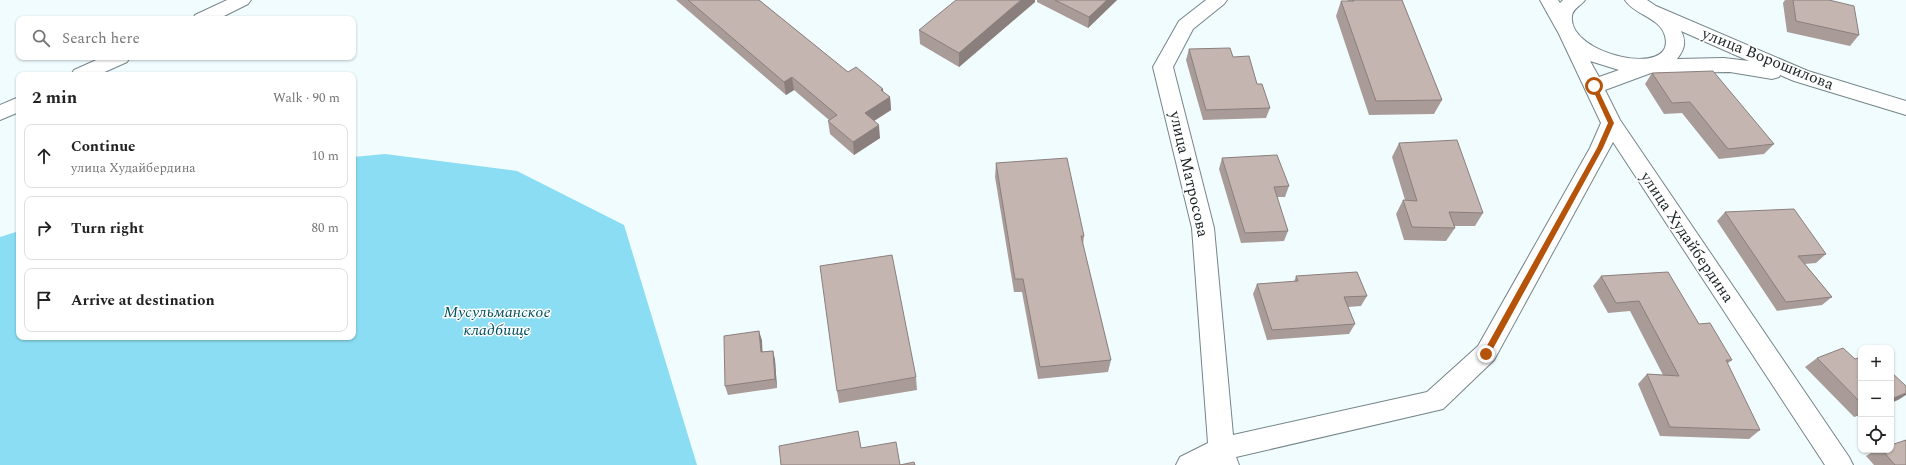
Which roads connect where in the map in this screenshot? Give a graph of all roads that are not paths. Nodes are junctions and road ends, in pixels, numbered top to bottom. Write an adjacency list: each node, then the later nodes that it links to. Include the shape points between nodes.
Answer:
1 (242, 0): 8 (street)
2 (1218, 0): 19 (street, улица Матросова, via 1186,25 1163,67 1203,228)
3 (1549, 0): 9 (street, улица Худайбердина)
4 (1576, 0): 9 (street, via 1570,3 1564,12 1563,22)
5 (1626, 0): 7 (street)
6 (1634, 0): 7 (street, улица Ворошилова)
7 (1650, 10): 11 (street, via 1664,20 1676,42 1674,52 1666,60); 13 (street, улица Ворошилова)
8 (208, 16)
9 (1568, 34): 11 (street, via 1580,46 1615,63); 14 (street, улица Худайбердина)
10 (114, 60): 12 (street)
11 (1653, 65): 13 (street, via 1725,64); 14 (street)
12 (88, 72)
13 (1801, 76): 16 (street, улица Ворошилова)
14 (1594, 86): 18 (street, улица Худайбердина)
15 (16, 105): 17 (street)
16 (1906, 108)
17 (0, 113)
18 (1611, 123): 19 (street, via 1600,148 1486,354 1434,401); 21 (street, улица Худайбердина)
19 (1223, 457): 20 (street)
20 (1189, 465)
21 (1840, 465)

